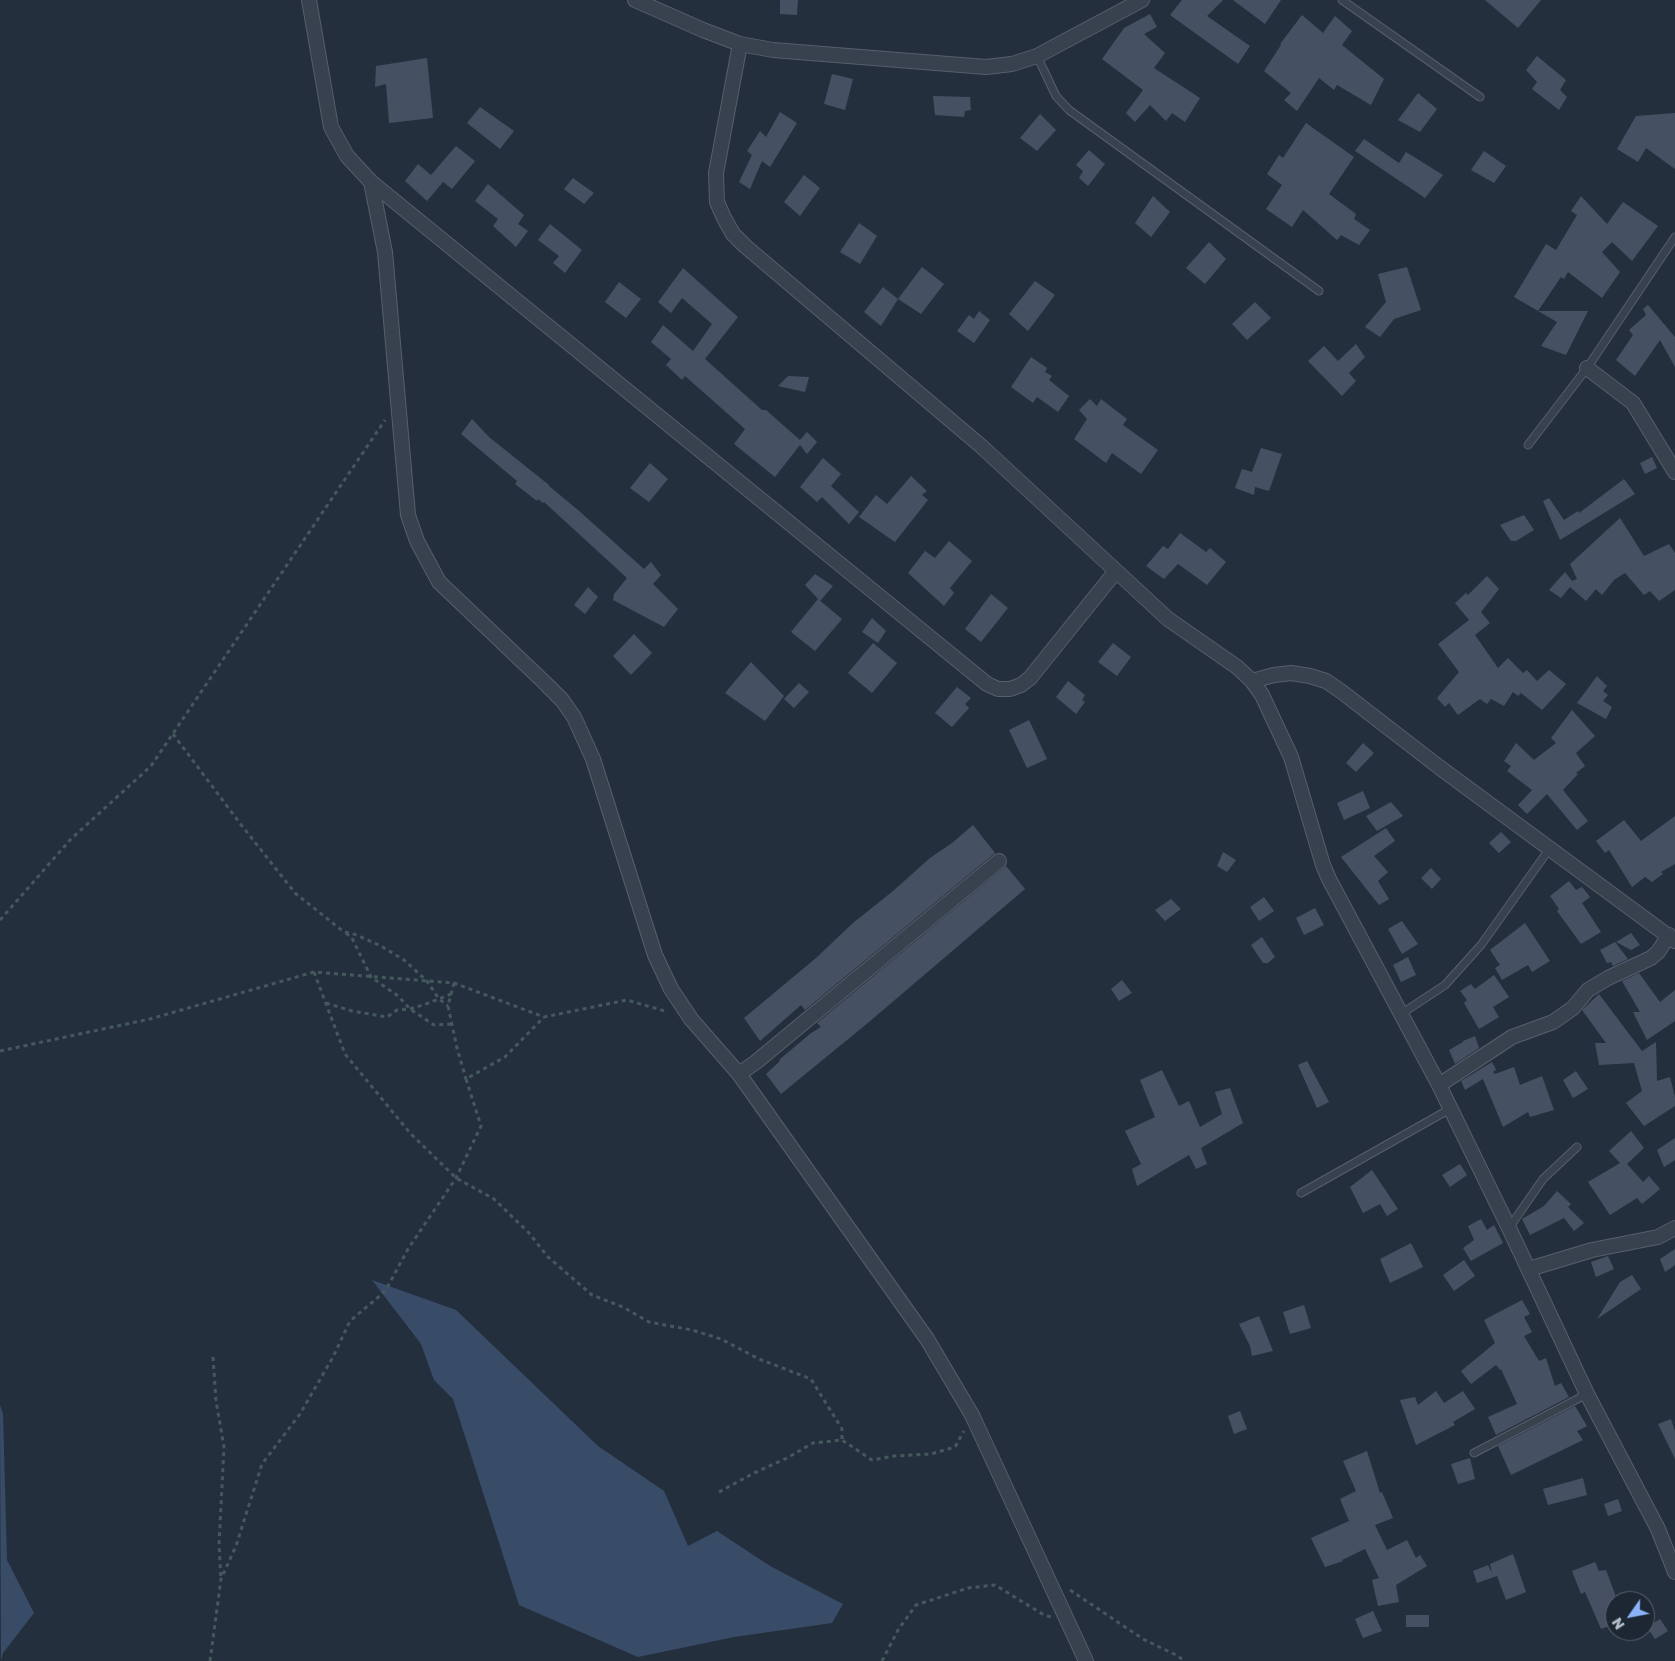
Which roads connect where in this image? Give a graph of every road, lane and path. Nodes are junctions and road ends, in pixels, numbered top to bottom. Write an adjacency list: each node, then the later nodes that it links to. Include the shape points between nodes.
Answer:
1 (310, 0): 8 (street, via 332,127 347,156)
2 (634, 0): 5 (street)
3 (1142, 0): 6 (street)
4 (1342, 0): 7 (lane)
5 (740, 44): 6 (street, via 773,50 986,66 1012,64); 15 (street, via 716,173 717,202 733,234 981,446)
6 (1037, 56): 10 (lane, via 1056,96 1070,110)
7 (1480, 97)
8 (371, 182): 12 (street, via 385,252); 15 (street, via 987,684 998,689 1010,689 1030,678)
9 (1675, 237): 11 (lane)
10 (1319, 290)
11 (1587, 368): 13 (lane); 14 (street, via 1634,403)
12 (398, 401): 17 (path); 34 (street, via 408,515 417,541 439,582 562,700 574,717 593,759 655,955 671,989)
13 (1528, 445)
14 (1674, 467)
15 (1116, 571): 16 (street, via 1168,619 1217,651)
16 (1252, 681): 18 (street, via 1291,673 1326,682); 32 (street, via 1271,713 1290,757 1329,879)
17 (173, 734): 20 (path, via 151,766 71,839); 21 (path, via 295,893)
18 (1550, 848): 22 (street); 32 (lane, via 1481,945 1445,985)
19 (999, 861): 37 (street)
20 (0, 920)
21 (344, 932): 24 (path, via 352,938); 25 (path, via 381,946 404,960)
22 (1672, 938): 39 (street, via 1650,958 1588,990 1573,1008 1553,1022 1512,1037)
23 (314, 972): 24 (path); 29 (path); 36 (path, via 150,1019)
24 (371, 977): 25 (path); 31 (path)
25 (427, 981): 26 (path); 28 (path)
26 (454, 983): 27 (path); 33 (path)
27 (451, 994): 28 (path); 30 (path)
28 (438, 999): 30 (path); 31 (path)
29 (326, 1003): 31 (path, via 387,1017 397,1010); 42 (path, via 345,1054 410,1132)
30 (448, 1006): 35 (path)
31 (410, 1009): 35 (path, via 434,1026)
32 (1400, 1014): 39 (street)
33 (544, 1017): 34 (path, via 627,1000); 38 (path, via 505,1057)
34 (691, 1019): 37 (street)
35 (451, 1024): 38 (path)
36 (0, 1051)
37 (739, 1074): 49 (street, via 927,1339)
38 (466, 1079): 42 (path, via 481,1126)
39 (1439, 1085): 40 (street)
40 (1450, 1109): 43 (lane); 44 (street)
41 (1577, 1147): 44 (lane, via 1543,1179)
42 (456, 1178): 50 (path, via 494,1200 529,1233 548,1257 592,1295 649,1322 721,1339 759,1359 811,1379 842,1429); 54 (path, via 408,1249 388,1286 350,1321 300,1414 262,1464 236,1546)
43 (1301, 1193)
44 (1509, 1228): 46 (street)
45 (1675, 1228): 46 (street, via 1658,1236 1592,1250)
46 (1529, 1269): 48 (street)
47 (213, 1357): 54 (path, via 224,1447 219,1546)
48 (1587, 1394): 51 (lane); 53 (street, via 1658,1529)
49 (972, 1414): 50 (path, via 955,1447 931,1454 872,1460); 56 (street)
50 (842, 1440): 52 (path, via 813,1442)
51 (1474, 1453)
52 (719, 1492)
53 (1675, 1572)
54 (221, 1579): 57 (path)
55 (1069, 1589): 60 (path, via 1143,1639)
56 (1067, 1623): 58 (path, via 1044,1615 995,1585 968,1588 916,1605); 59 (street)
57 (210, 1661)
58 (882, 1661)
59 (1086, 1661)
60 (1185, 1661)

